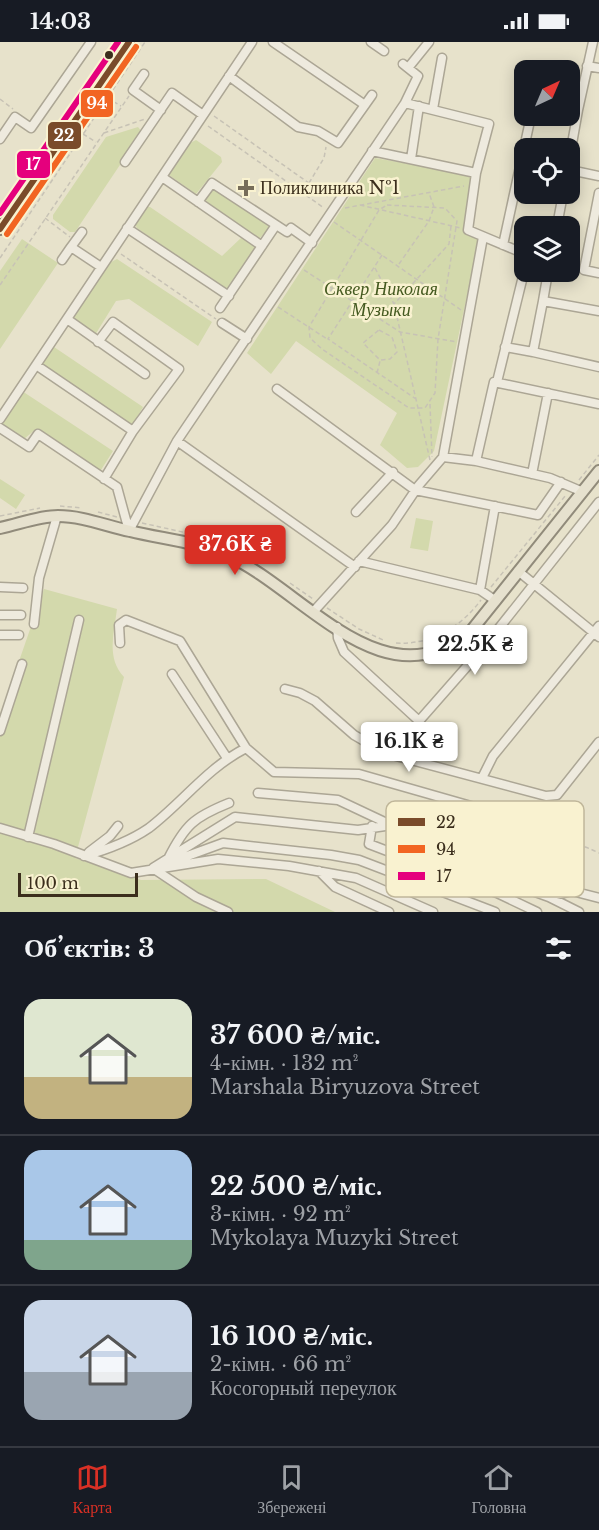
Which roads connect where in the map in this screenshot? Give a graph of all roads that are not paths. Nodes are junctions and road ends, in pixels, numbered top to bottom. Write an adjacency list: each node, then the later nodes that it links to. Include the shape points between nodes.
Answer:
1 (90, 42): 23 (street, via 31,128 15,117)
2 (128, 42): 35 (main road)
3 (252, 42): 13 (street)
4 (273, 42): 17 (street)
5 (371, 42): 8 (street)
6 (429, 42): 16 (street, via 405,66 418,76)
7 (593, 42): 10 (street)
8 (384, 47)
9 (442, 58): 19 (street)
10 (587, 66): 11 (street); 14 (street)
11 (599, 68)
12 (144, 74): 20 (street, via 133,90)
13 (229, 76): 17 (street, via 298,127 324,134 338,143); 21 (street)
14 (580, 89)
15 (372, 95): 17 (street)
16 (405, 103): 18 (street); 24 (street)
17 (365, 105)
18 (420, 106): 19 (street); 25 (street)
19 (433, 109): 28 (street, via 489,124)
20 (159, 113): 21 (street, via 172,93); 26 (street)
21 (203, 115): 30 (street)
22 (529, 126): 40 (street)
23 (0, 139)
24 (372, 151): 25 (street); 38 (street)
25 (411, 159): 28 (street)
26 (125, 162)
27 (580, 172): 29 (street)
28 (476, 173): 37 (street, via 468,230)
29 (599, 176)
30 (162, 177): 32 (street); 34 (street)
31 (599, 193): 45 (street, via 584,270)
32 (198, 202): 33 (street, via 212,183); 41 (street)
33 (276, 225): 38 (street, via 287,232 291,228); 41 (street)
34 (128, 228): 44 (street); 48 (street)
35 (0, 229)
36 (81, 232): 39 (street)
37 (483, 237): 40 (street); 69 (street)
38 (312, 243): 54 (street)
39 (73, 244): 43 (street); 44 (street)
40 (504, 245): 42 (street)
41 (262, 246): 48 (street)
42 (514, 249)
43 (62, 260)
44 (101, 267): 52 (street)
45 (599, 273)
46 (521, 282): 56 (street)
47 (547, 282): 49 (street)
48 (228, 296): 50 (street)
49 (543, 301): 51 (street); 57 (street)
50 (220, 308)
51 (599, 311)
52 (67, 319): 55 (street); 58 (street)
53 (222, 323): 54 (street)
54 (247, 339): 68 (street)
55 (99, 342): 60 (street); 67 (street, via 113,322 179,369)
56 (505, 347): 57 (street); 61 (street)
57 (533, 352): 59 (street)
58 (36, 365): 65 (street); 67 (street)
59 (599, 367)
60 (145, 374)
61 (496, 382): 63 (street); 70 (street)
62 (277, 389): 72 (street)
63 (548, 393): 64 (street); 73 (street)
64 (599, 404)
65 (0, 419)
66 (0, 428): 74 (street, via 29,447 38,434)
67 (133, 431): 74 (street)
68 (177, 441): 83 (street); 84 (street)
69 (443, 457): 70 (street); 76 (street)
70 (476, 461): 73 (street)
71 (599, 471): 77 (main road)
72 (393, 472): 76 (street); 80 (street)
73 (532, 474): 75 (street)
74 (104, 479): 83 (street, via 117,487)
75 (561, 482): 77 (street); 79 (street, via 538,515)
76 (415, 490): 79 (street); 84 (street, via 392,525)
77 (583, 492): 85 (main road)
78 (599, 502): 86 (street)
79 (495, 506): 89 (street)
80 (356, 512)
81 (57, 516): 82 (main road); 83 (main road); 95 (street, via 39,578)
82 (0, 528)
83 (129, 531): 91 (main road, via 229,556)
84 (357, 564): 89 (street); 91 (street)
85 (518, 571): 86 (street); 90 (main road)
86 (534, 585): 97 (street); 104 (street)
87 (0, 587): 88 (street)
88 (23, 588)
89 (480, 590): 90 (street)
90 (496, 601): 96 (main road, via 471,630 442,648 418,656 392,655 366,646)
91 (314, 611): 96 (main road)
92 (0, 615): 93 (street)
93 (21, 615)
94 (79, 620): 119 (street)
95 (34, 624)
96 (337, 627): 104 (street, via 344,652)
97 (597, 632): 110 (street, via 493,756)
98 (0, 635): 99 (street)
99 (19, 635)
100 (120, 643): 107 (street, via 119,625 126,620 180,641)
101 (22, 664): 105 (street)
102 (172, 674): 109 (street)
103 (285, 689): 108 (street, via 315,701 372,748)
104 (419, 721): 108 (street)
105 (0, 731)
106 (599, 742): 110 (street, via 557,795)
107 (246, 748): 109 (street); 112 (street, via 274,772 359,774)
108 (401, 757): 110 (street)
109 (227, 758): 121 (street, via 147,829)
110 (482, 778)
111 (258, 793): 114 (street, via 338,800)
112 (454, 801)
113 (229, 803): 122 (street, via 191,822)
114 (386, 822)
115 (386, 825): 117 (street)
116 (118, 826): 121 (street)
117 (372, 826): 120 (street, via 369,844); 122 (street, via 358,830 235,818)
118 (0, 828): 119 (street)
119 (28, 837): 121 (street)
120 (386, 850)
121 (84, 856): 123 (street, via 131,873)
122 (168, 859): 123 (street)
123 (153, 868): 124 (street, via 223,843 331,855); 125 (street, via 218,859); 133 (street, via 196,897)
124 (386, 870)
125 (319, 871): 126 (street, via 356,878); 134 (street, via 335,887)
126 (386, 891)
127 (584, 894): 132 (street)
128 (400, 897): 135 (street)
129 (456, 897): 136 (street)
130 (506, 897): 137 (street)
131 (549, 897): 138 (street)
132 (599, 898)
133 (228, 912)
134 (389, 912)
135 (434, 912)
136 (495, 912)
137 (537, 912)
138 (579, 912)

